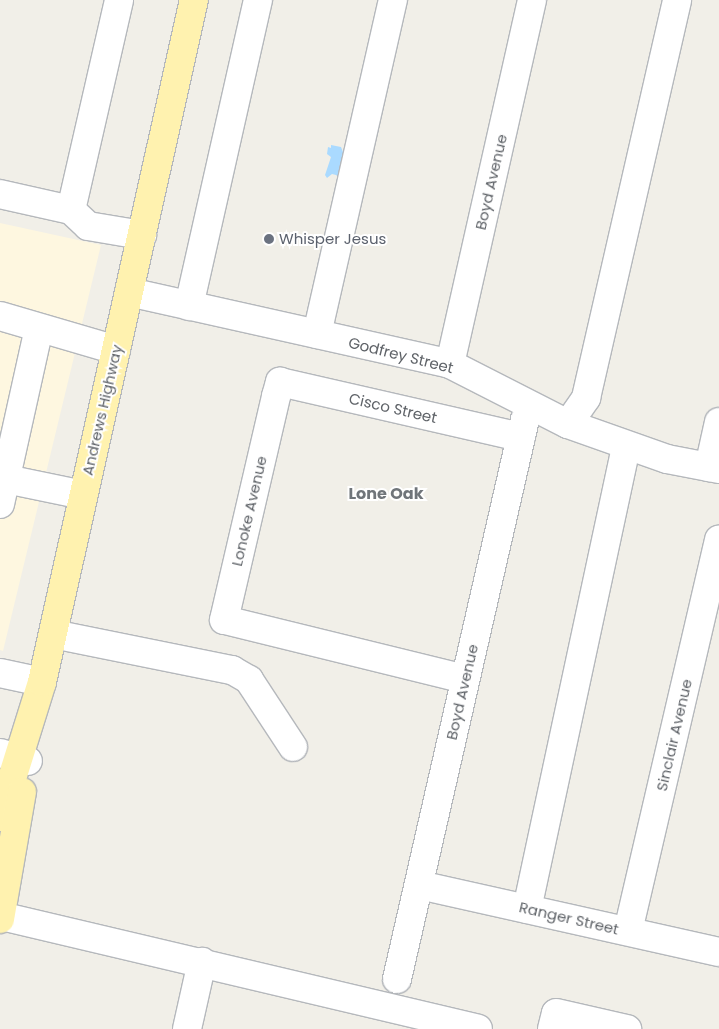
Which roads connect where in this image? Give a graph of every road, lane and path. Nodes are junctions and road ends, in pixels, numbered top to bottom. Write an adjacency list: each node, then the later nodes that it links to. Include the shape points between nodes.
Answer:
1 (119, 0): 8 (street)
2 (194, 0): 9 (main road, Andrews Highway)
3 (258, 0): 11 (street)
4 (393, 0): 14 (street)
5 (532, 0): 16 (street, Boyd Avenue)
6 (677, 0): 20 (street, via 586,398)
7 (0, 194): 8 (street)
8 (71, 210): 9 (street, via 88,226)
9 (142, 235): 10 (main road, Andrews Highway)
10 (129, 292): 11 (street, Godfrey Street); 15 (main road, Andrews Highway)
11 (189, 306): 14 (street, Godfrey Street)
12 (0, 316): 13 (street)
13 (39, 328): 15 (street); 24 (street)
14 (317, 334): 16 (street, Godfrey Street)
15 (116, 350): 25 (main road, Andrews Highway)
16 (450, 364): 18 (street, Godfrey Street)
17 (276, 396): 21 (street, Cisco Street, via 280,382); 29 (street, Lonoke Avenue, via 224,620)
18 (528, 406): 20 (street, Godfrey Street); 21 (street, Boyd Avenue)
19 (719, 422): 23 (street)
20 (568, 424): 22 (street, Godfrey Street)
21 (521, 436): 29 (street, Boyd Avenue)
22 (626, 446): 23 (street, Godfrey Street, via 667,459); 35 (street)
23 (714, 468)
24 (3, 491): 25 (street)
25 (83, 495): 27 (main road, Andrews Highway)
26 (719, 540): 37 (street, Sinclair Avenue)
27 (52, 634): 30 (main road, Andrews Highway); 31 (street, via 232,670 249,680)
28 (0, 673): 30 (street)
29 (465, 679): 34 (street, Boyd Avenue)
30 (42, 682): 32 (main road, Andrews Highway)
31 (293, 747)
32 (15, 758): 33 (main road, Andrews Highway); 36 (main road)
33 (0, 818)
34 (419, 885): 35 (street, Ranger Street); 40 (street, Boyd Avenue)
35 (528, 909): 37 (street, Ranger Street)
36 (0, 917): 39 (street)
37 (628, 931): 38 (street, Ranger Street)
38 (719, 952)
39 (202, 962): 41 (street); 42 (street)
40 (397, 979)
41 (404, 1020): 43 (street)
42 (187, 1029)
43 (478, 1029)
44 (552, 1029): 45 (street, via 556,1013)
45 (627, 1029)

